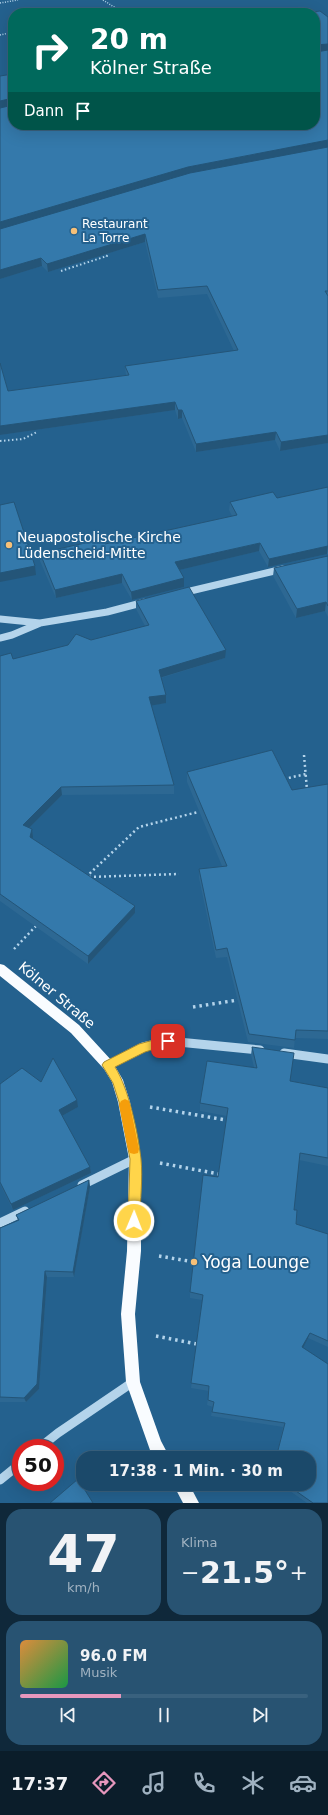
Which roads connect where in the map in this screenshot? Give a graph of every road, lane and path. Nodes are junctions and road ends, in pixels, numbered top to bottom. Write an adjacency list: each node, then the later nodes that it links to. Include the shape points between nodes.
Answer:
1 (18, 0): 3 (path)
2 (103, 0): 4 (path)
3 (0, 3)
4 (115, 8)
5 (102, 252): 6 (path, via 107,256)
6 (61, 271)
7 (37, 432): 8 (path, via 23,439)
8 (0, 441)
9 (292, 567): 10 (street)
10 (175, 595)
11 (149, 601): 13 (street, via 107,612)
12 (0, 619): 13 (street)
13 (40, 623): 14 (street)
14 (0, 638)
15 (304, 755): 16 (path)
16 (306, 774): 17 (path); 18 (path)
17 (284, 779)
18 (307, 796)
19 (198, 812): 20 (path, via 139,827 85,878)
20 (179, 874)
21 (36, 926): 22 (path, Kölner Straße)
22 (10, 952)
23 (0, 969): 27 (main road, Kölner Straße, via 75,1029)
24 (238, 1000): 25 (path)
25 (193, 1007)
26 (328, 1059): 27 (street, via 168,1041 143,1047)
27 (108, 1065): 28 (main road, Kölner Straße, via 117,1080)
28 (124, 1102): 29 (path); 30 (main road, Kölner Straße)
29 (226, 1120)
30 (135, 1159): 31 (path); 32 (street); 35 (main road, Kölner Straße)
31 (219, 1174)
32 (71, 1190)
33 (36, 1206): 34 (street)
34 (0, 1223)
35 (134, 1251): 36 (path); 37 (main road, Kölner Straße)
36 (194, 1262)
37 (128, 1331): 38 (path); 39 (main road, Kölner Straße)
38 (197, 1344)
39 (134, 1382): 40 (street); 41 (main road, Kölner Straße)
40 (50, 1439)
41 (159, 1451)
42 (12, 1470): 43 (street)
43 (0, 1480)
44 (184, 1491): 45 (main road)
45 (192, 1503)

